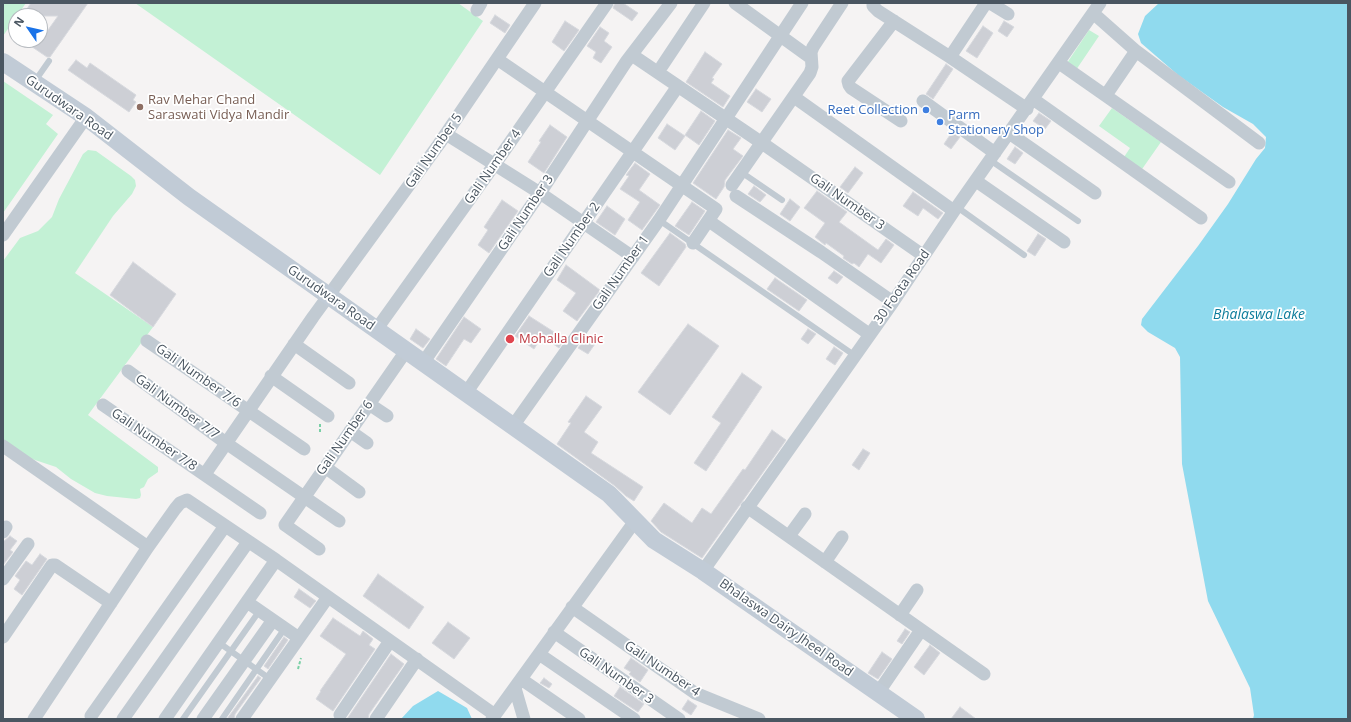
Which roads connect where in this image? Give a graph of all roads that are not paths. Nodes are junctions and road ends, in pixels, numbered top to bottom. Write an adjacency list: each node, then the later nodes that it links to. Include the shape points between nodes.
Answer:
1 (535, 3): 18 (street, Gali Number 5)
2 (607, 3): 26 (street, Gali Number 4)
3 (671, 3): 19 (street)
4 (704, 3): 23 (street)
5 (735, 3): 14 (street)
6 (802, 3): 14 (street, Gali Number 1)
7 (842, 3): 17 (street, via 813,47)
8 (873, 3): 13 (street, via 878,12)
9 (986, 3): 16 (street)
10 (990, 3): 12 (street)
11 (1097, 8): 15 (street); 22 (street, 30 Foota Road)
12 (1008, 14)
13 (894, 21): 16 (street); 34 (street, via 848,81 851,88)
14 (781, 36): 17 (street); 32 (street, Gali Number 1)
15 (1136, 51): 27 (street); 38 (street)
16 (950, 56): 30 (street)
17 (811, 58): 28 (street, via 810,73)
18 (497, 59): 26 (street); 36 (street, Gali Number 5)
19 (629, 59): 25 (street, Gali Number 3); 33 (street, Gali Number 3)
20 (49, 61): 24 (lane)
21 (3, 62): 24 (street, Gurudwara Road)
22 (1059, 63): 27 (street); 30 (street, 30 Foota Road)
23 (662, 66)
24 (34, 82): 31 (street, Gurudwara Road)
25 (678, 86): 32 (street, Gali Number 3); 39 (street, Gali Number 2)
26 (545, 92): 33 (street); 41 (street, Gali Number 4)
27 (1106, 95): 44 (street)
28 (794, 97): 37 (street); 49 (street)
29 (923, 101): 40 (street)
30 (1030, 104): 35 (street, 30 Foota Road); 50 (street)
31 (86, 117): 55 (street); 61 (street, Gurudwara Road, via 189,197)
32 (727, 119): 37 (street, Gali Number 3); 45 (street, Gali Number 1)
33 (587, 121): 39 (street); 46 (street, Gali Number 3)
34 (900, 121)
35 (1009, 133): 40 (street, 30 Foota Road); 47 (street)
36 (446, 134): 41 (street); 61 (street, Gali Number 5)
37 (762, 143): 42 (street); 59 (street, Gali Number 3)
38 (1259, 143)
39 (633, 152): 45 (street); 54 (street, Gali Number 2)
40 (993, 156): 43 (street, 30 Foota Road); 52 (lane)
41 (495, 165): 46 (street); 63 (street, Gali Number 4)
42 (741, 172): 48 (lane); 62 (street, via 734,190)
43 (976, 181): 49 (street, 30 Foota Road); 56 (street)
44 (1229, 182)
45 (682, 186): 51 (street, Gali Number 1); 53 (street, via 716,209)
46 (540, 193): 54 (street); 69 (street, Gali Number 3)
47 (1095, 193)
48 (782, 200)
49 (956, 209): 58 (lane); 59 (street, 30 Foota Road)
50 (1201, 218)
51 (659, 220): 57 (lane); 60 (street, Gali Number 1)
52 (1078, 221)
53 (708, 222): 57 (street); 64 (street)
54 (584, 223): 60 (street); 73 (street, Gali Number 2)
55 (3, 235)
56 (1064, 242)
57 (693, 243): 68 (lane)
58 (1024, 255)
59 (924, 256): 62 (street, 30 Foota Road)
60 (632, 257): 79 (street, Gali Number 1)
61 (328, 296): 63 (street, Gurudwara Road); 66 (street, Gali Number 5)
62 (892, 302): 64 (street, 30 Foota Road)
63 (376, 330): 67 (street, Gurudwara Road)
64 (868, 334): 68 (street, 30 Foota Road)
65 (147, 341): 76 (street, Gali Number 7/6)
66 (294, 344): 71 (street, Gali Number 5); 72 (street)
67 (406, 351): 69 (street, Gurudwara Road); 74 (street, Gali Number 6)
68 (854, 355): 89 (street, 30 Foota Road)
69 (424, 363): 73 (street, Gurudwara Road)
70 (128, 371): 81 (street, Gali Number 7/7)
71 (271, 376): 76 (street, Gali Number 5); 77 (street)
72 (349, 384)
73 (466, 393): 79 (street, Gurudwara Road)
74 (369, 404): 78 (street); 80 (street, Gali Number 6)
75 (103, 405): 86 (street, Gali Number 7/8)
76 (248, 410): 81 (street, Gali Number 5); 84 (street, Gali Number 7/6)
77 (328, 416)
78 (387, 416)
79 (513, 426): 92 (street, Gurudwara Road, via 609,494)
80 (350, 431): 82 (street); 85 (street, Gali Number 6)
81 (226, 442): 86 (street, Gali Number 5); 88 (street, Gali Number 7/7)
82 (367, 443)
83 (3, 446): 100 (street)
84 (304, 449)
85 (324, 467): 87 (street); 88 (street, Gali Number 6)
86 (205, 474): 90 (street, Gali Number 7/8)
87 (359, 492)
88 (304, 496): 93 (street, Gali Number 7/7); 101 (street, Gali Number 6, via 284,525)
89 (747, 507): 95 (street); 104 (street, 30 Foota Road)
90 (260, 513)
91 (805, 514): 95 (street)
92 (634, 520): 97 (street, Gurudwara Road); 110 (street)
93 (339, 521)
94 (225, 526): 98 (street); 100 (street, via 187,500 180,503); 131 (street)
95 (789, 536): 103 (street)
96 (842, 537): 103 (street)
97 (654, 540): 104 (street, Bhalaswa Dairy Jheel Road)
98 (248, 542): 102 (street); 134 (street)
99 (28, 544): 105 (street)
100 (148, 546): 109 (street)
101 (319, 549)
102 (276, 560): 107 (street); 108 (street)
103 (825, 562): 112 (street)
104 (703, 571): 129 (street, Bhalaswa Dairy Jheel Road)
105 (3, 579)
106 (917, 590): 112 (street)
107 (328, 596): 118 (street); 119 (street)
108 (247, 602): 111 (street); 120 (street)
109 (111, 603): 117 (street, via 52,564); 133 (street)
110 (572, 607): 116 (street); 145 (street, Gali Number 4, via 695,693)
111 (260, 610): 113 (street); 121 (lane)
112 (900, 614): 115 (street)
113 (273, 620): 114 (street); 124 (street)
114 (285, 628): 118 (street); 125 (lane)
115 (921, 630): 126 (street, via 938,645); 129 (street)
116 (554, 632): 122 (street); 144 (street, Gali Number 3)
117 (3, 637)
118 (299, 638): 127 (street)
119 (390, 641): 123 (street); 130 (street)
120 (218, 642): 121 (lane); 135 (street)
121 (231, 651): 124 (lane); 136 (lane)
122 (539, 654): 128 (street); 143 (street)
123 (417, 659): 132 (street); 140 (street)
124 (244, 660): 125 (lane); 137 (street)
125 (257, 669): 127 (lane); 138 (lane)
126 (984, 674)
127 (270, 679): 139 (street)
128 (518, 684): 132 (street); 141 (street); 142 (street)
129 (878, 693): 146 (street, Bhalaswa Dairy Jheel Road)
130 (340, 715)
131 (91, 716)
132 (493, 717)
133 (34, 719)
134 (123, 719)
135 (165, 719)
136 (183, 719)
137 (203, 719)
138 (222, 719)
139 (242, 719)
140 (376, 719)
141 (524, 719)
142 (579, 719)
143 (634, 719)
144 (679, 719)
145 (759, 719)
146 (916, 719)

